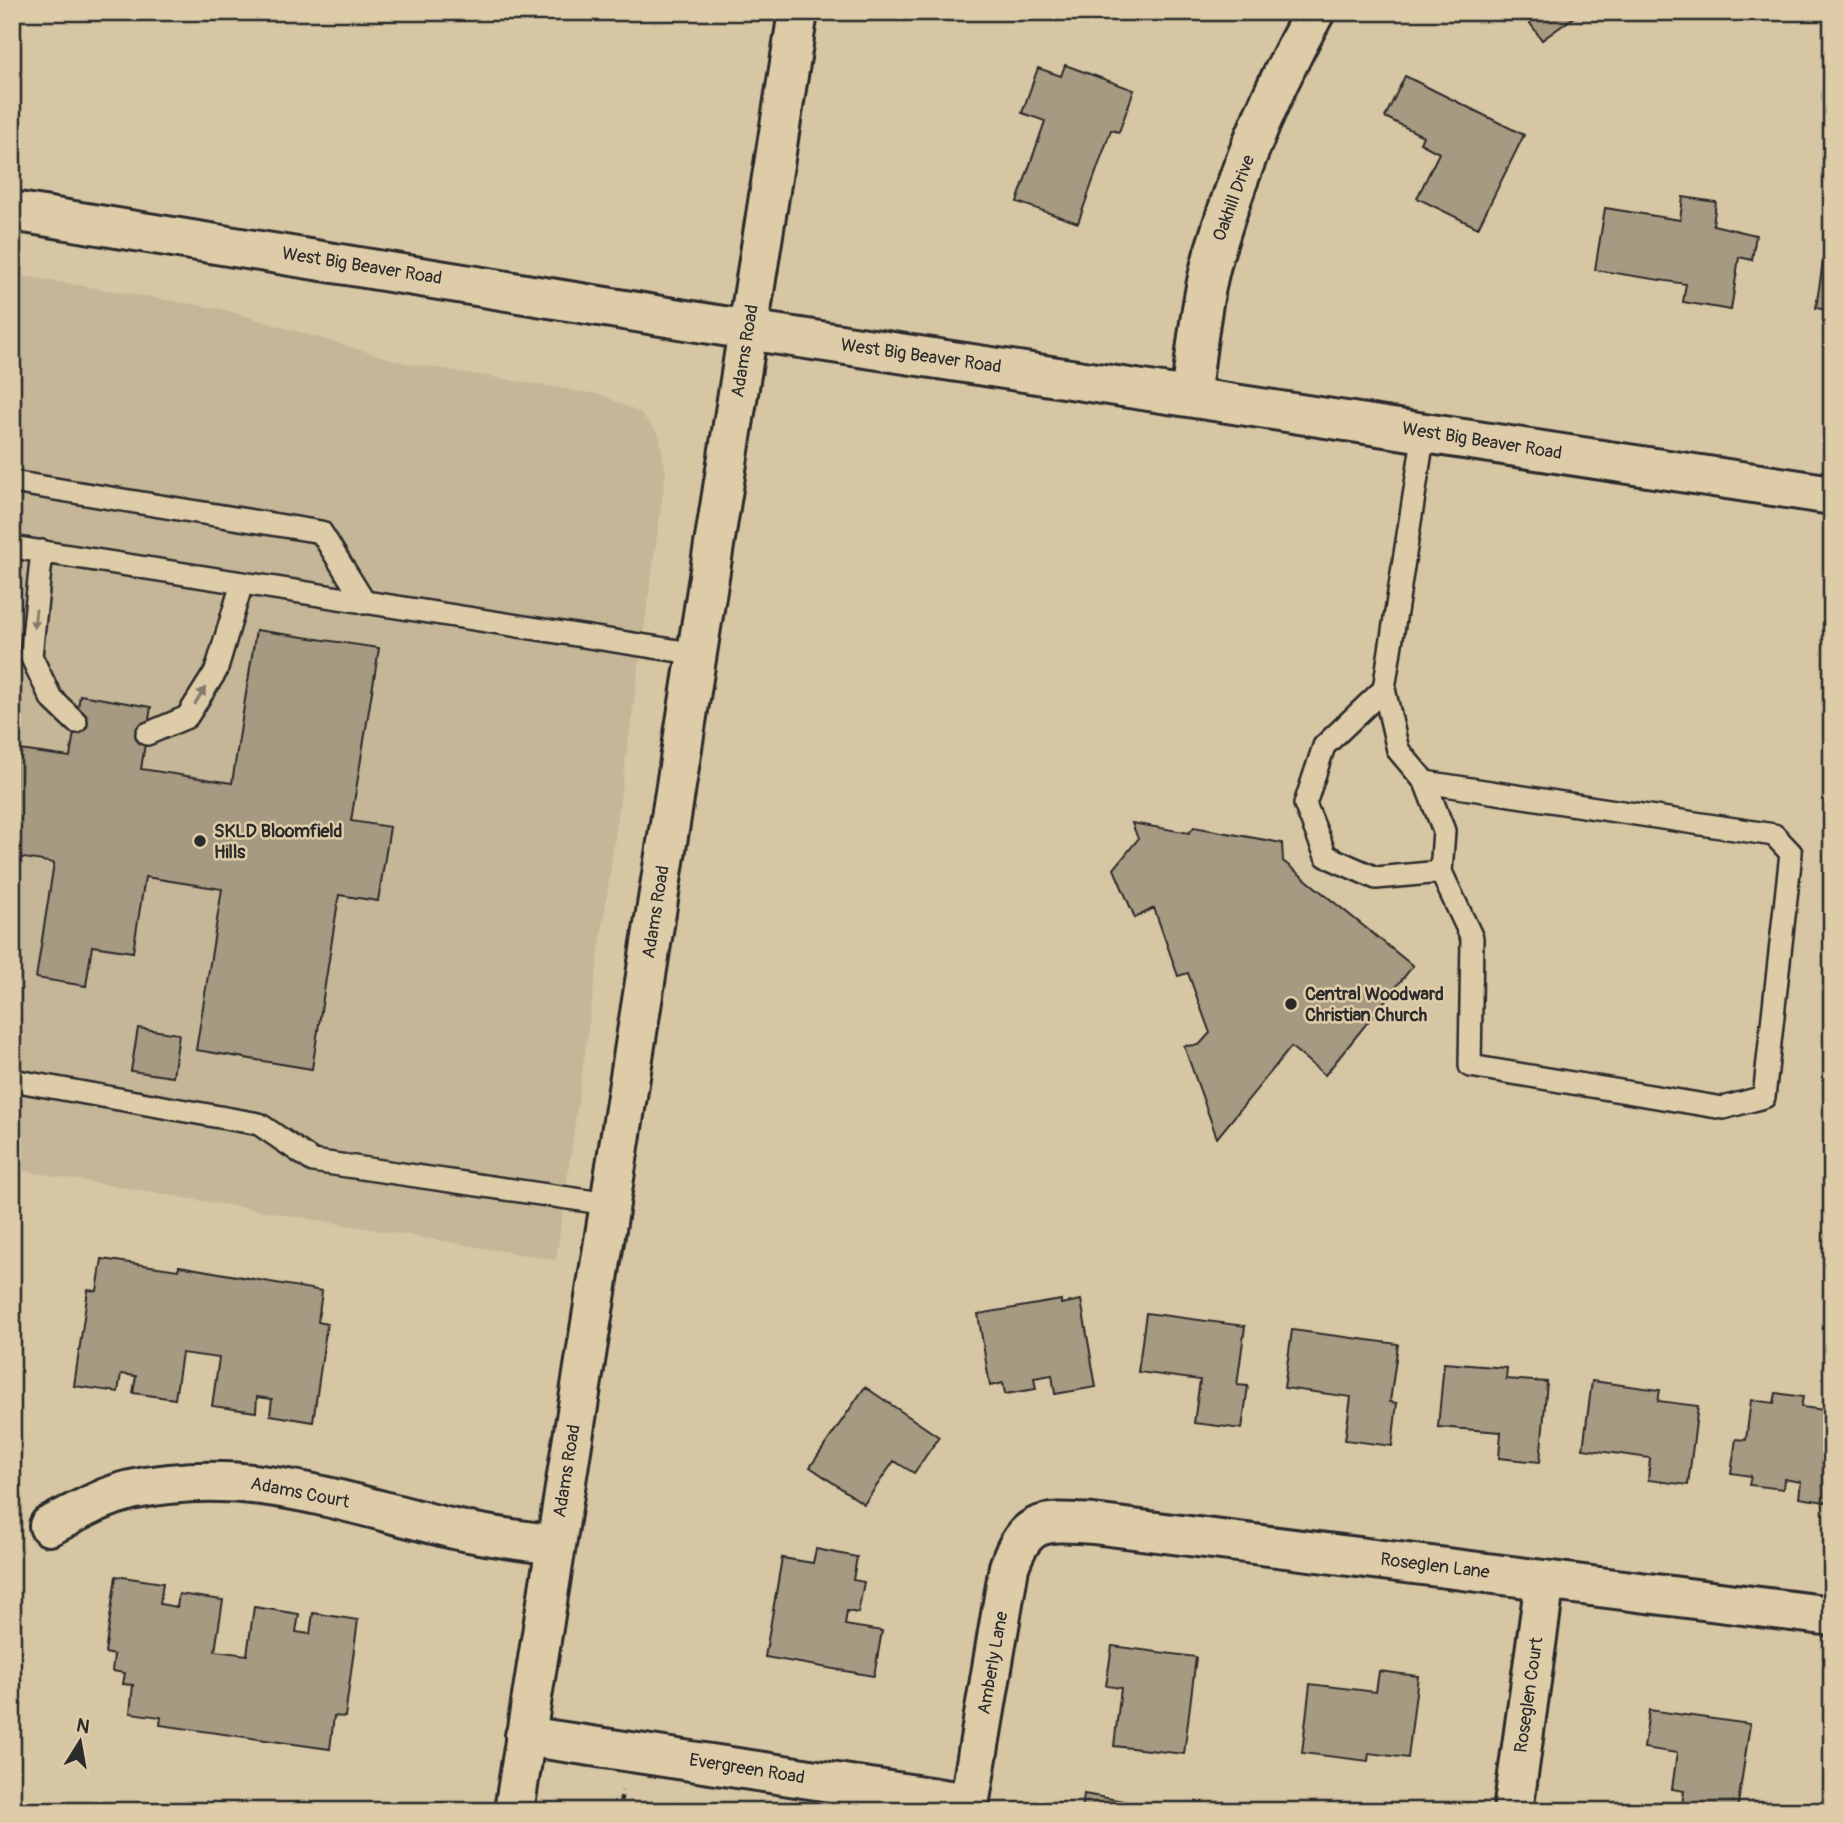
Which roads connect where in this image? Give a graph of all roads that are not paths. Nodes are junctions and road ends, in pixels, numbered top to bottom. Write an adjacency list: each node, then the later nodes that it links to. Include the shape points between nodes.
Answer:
1 (798, 12): 4 (main road, Adams Road)
2 (1315, 12): 5 (main road, Oakhill Drive, via 1263,116 1213,255)
3 (12, 211): 4 (main road, West Big Beaver Road)
4 (748, 330): 5 (main road, West Big Beaver Road); 13 (main road, Adams Road)
5 (1190, 396): 6 (main road, West Big Beaver Road)
6 (1424, 432): 8 (main road, West Big Beaver Road); 14 (lane)
7 (12, 482): 12 (lane, via 321,532)
8 (1832, 495)
9 (12, 547): 10 (lane)
10 (42, 551): 11 (lane); 15 (lane, one-way to 15, via 31,656 51,698)
11 (242, 583): 12 (lane); 16 (lane, one-way to 11, via 187,717 202,694 216,671)
12 (365, 603): 13 (lane)
13 (698, 654): 20 (main road, Adams Road)
14 (1384, 689): 17 (lane, via 1398,750); 18 (lane, via 1324,746 1305,804 1326,856 1376,878)
15 (76, 722)
16 (147, 734)
17 (1425, 782): 18 (lane, via 1444,831); 18 (lane, via 1774,835 1791,853 1764,1097 1723,1108 1469,1066 1472,938)
18 (1441, 872)
19 (12, 1080): 20 (lane, via 259,1124 313,1161)
20 (609, 1204): 23 (main road, Adams Road)
21 (1037, 1525): 24 (main road, Roseglen Lane, via 1093,1524); 27 (main road, Amberly Lane, via 1018,1541 1009,1567)
22 (49, 1526): 23 (main road, Adams Court, via 131,1490 225,1480 286,1487 452,1529)
23 (555, 1545): 26 (main road, Adams Road)
24 (1545, 1580): 25 (main road, Roseglen Lane); 29 (main road, Roseglen Court)
25 (1832, 1616)
26 (525, 1736): 27 (main road, Evergreen Road); 28 (main road, Adams Road)
27 (969, 1807)
28 (514, 1811)
29 (1513, 1811)

